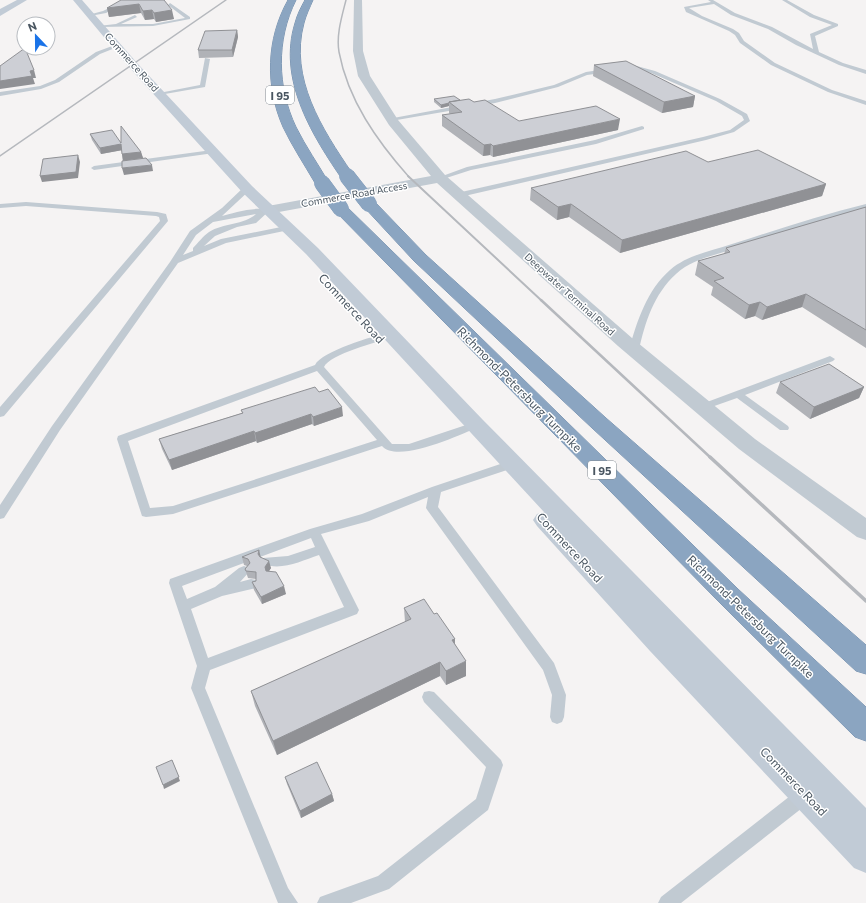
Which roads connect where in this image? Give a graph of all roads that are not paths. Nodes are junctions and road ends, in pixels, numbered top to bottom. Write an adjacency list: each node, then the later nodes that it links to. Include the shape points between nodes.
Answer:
1 (23, 0): 10 (main road)
2 (77, 0): 11 (main road, Commerce Road)
3 (129, 0): 11 (lane, via 104,12)
4 (292, 0): 63 (highway, Richmond-Petersburg Turnpike / I 95, bridge, via 280,24 275,50 277,82 287,120 322,183 341,209 729,596)
5 (309, 0): 59 (highway, Richmond-Petersburg Turnpike / I 95, bridge, via 300,15 296,38 295,66 304,103 331,154 369,204 454,290)
6 (358, 0): 22 (street, Deepwater Terminal Road, via 358,50 364,76)
7 (784, 0): 16 (lane, via 836,26 812,35)
8 (713, 1): 16 (lane, via 733,14 770,28); 21 (lane, via 686,7 688,11 731,30 742,42 773,64 830,91)
9 (170, 4): 13 (lane, via 188,18 152,25)
10 (0, 13)
11 (89, 14): 14 (main road, Commerce Road)
12 (135, 16): 13 (lane)
13 (113, 24): 14 (lane)
14 (100, 26): 15 (main road, Commerce Road)
15 (117, 46): 19 (lane, via 98,53 57,80 41,87); 20 (main road, Commerce Road)
16 (816, 52): 18 (lane)
17 (208, 59): 20 (lane, via 203,86)
18 (866, 72)
19 (0, 94)
20 (162, 94): 24 (main road, Commerce Road)
21 (866, 103)
22 (391, 119): 26 (street, Deepwater Terminal Road); 28 (lane, via 495,101 556,86 591,73 633,67 653,72 718,100 745,115 747,121 732,131 704,139)
23 (642, 128): 26 (lane, via 596,142 469,168)
24 (212, 152): 25 (lane); 27 (main road, Commerce Road)
25 (94, 168)
26 (440, 178): 28 (street, Deepwater Terminal Road); 31 (street, Commerce Road Access)
27 (246, 189): 31 (main road, Commerce Road); 32 (lane)
28 (460, 195): 37 (street, Deepwater Terminal Road)
29 (0, 206): 42 (lane, via 26,204 157,214 163,216 164,221)
30 (866, 206): 37 (lane, via 691,260 674,272 650,301 642,317)
31 (266, 211): 32 (lane, via 242,213); 33 (main road, Commerce Road); 34 (lane, via 253,221 212,234)
32 (209, 222): 35 (lane, via 193,233)
33 (286, 228): 34 (lane, via 224,241); 36 (main road, Commerce Road, via 296,248)
34 (192, 253): 35 (lane)
35 (174, 263): 48 (lane, via 56,428)
36 (385, 337): 39 (lane, via 332,355 322,361); 43 (main road, Commerce Road)
37 (634, 350): 41 (street, Deepwater Terminal Road)
38 (830, 359): 40 (lane)
39 (319, 367): 45 (lane); 45 (lane, via 122,439 146,513 173,510)
40 (738, 394): 41 (lane); 44 (lane)
41 (703, 408): 49 (street, Deepwater Terminal Road, via 747,444)
42 (0, 414)
43 (469, 427): 45 (lane, via 410,448 389,447); 46 (main road, Commerce Road)
44 (784, 428)
45 (384, 441)
46 (505, 466): 47 (lane); 64 (main road, Commerce Road, via 655,637)
47 (436, 490): 50 (lane, via 365,518); 62 (lane, via 432,508 549,667 559,695)
48 (0, 515)
49 (866, 531)
50 (314, 532): 51 (lane); 58 (lane, via 175,583)
51 (322, 549): 53 (lane); 60 (lane, via 352,610)
52 (267, 561): 53 (lane)
53 (288, 561): 55 (lane)
54 (244, 571): 57 (lane)
55 (274, 574)
56 (251, 584): 57 (lane)
57 (220, 591): 58 (lane)
58 (183, 606): 60 (lane)
59 (866, 662)
60 (204, 666): 67 (lane, via 198,688 282,894)
61 (430, 697): 68 (lane, via 495,764 482,804 383,883)
62 (557, 717)
63 (866, 727)
64 (812, 789): 65 (main road, Commerce Road); 66 (main road, Commerce Road); 69 (lane)
65 (866, 831)
66 (866, 856)
67 (289, 903)
68 (326, 903)
69 (667, 903)

